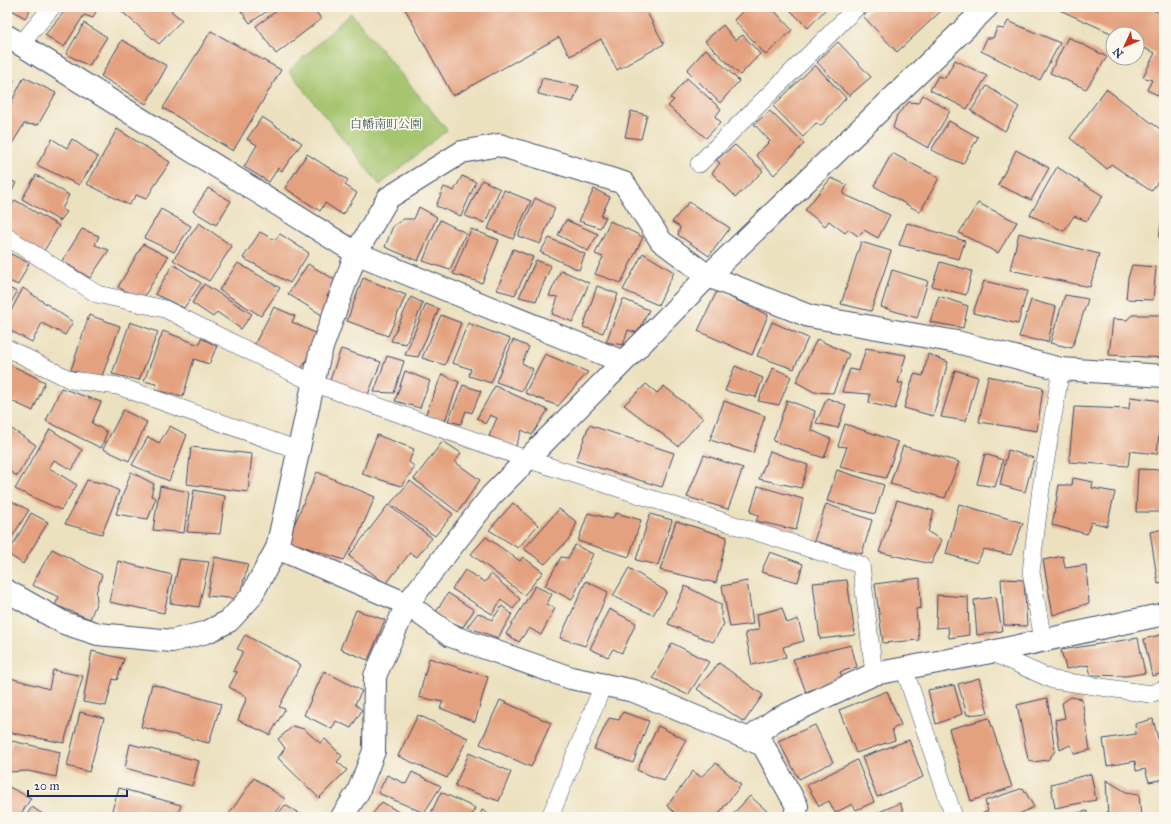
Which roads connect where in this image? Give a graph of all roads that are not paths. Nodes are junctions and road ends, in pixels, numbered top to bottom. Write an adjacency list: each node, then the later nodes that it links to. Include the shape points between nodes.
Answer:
1 (52, 7): 4 (lane)
2 (857, 7): 5 (lane)
3 (987, 7): 8 (street)
4 (14, 40): 7 (street)
5 (699, 164)
6 (7, 237): 13 (lane, via 97,294 165,309)
7 (356, 253): 8 (street, via 388,198 462,152 499,145 624,183 661,241); 10 (street); 13 (street, via 320,353)
8 (708, 276): 10 (street); 11 (street, via 809,316 956,342)
9 (7, 348): 14 (lane, via 71,380 118,386)
10 (623, 362): 15 (street)
11 (1061, 369): 12 (street); 20 (lane, via 1030,572)
12 (1164, 376)
13 (313, 383): 14 (street); 15 (lane)
14 (298, 450): 16 (street)
15 (526, 460): 18 (street, via 491,496); 23 (lane, via 861,565)
16 (277, 548): 17 (street, via 250,598 229,621 207,632 172,642 98,634 64,622); 18 (street)
17 (7, 591)
18 (407, 604): 24 (street, via 451,636 571,678); 27 (street, via 375,676 374,751 358,792)
19 (1164, 614): 20 (street)
20 (1043, 640): 21 (street)
21 (991, 652): 22 (street); 25 (lane, via 1053,680 1150,694)
22 (904, 668): 23 (street); 30 (lane)
23 (874, 674): 26 (street, via 775,720)
24 (603, 685): 26 (street, via 634,692); 28 (lane)
25 (1164, 689)
26 (750, 740): 29 (street, via 764,745 796,806)
27 (342, 817)
28 (550, 817)
29 (795, 817)
30 (954, 817)

